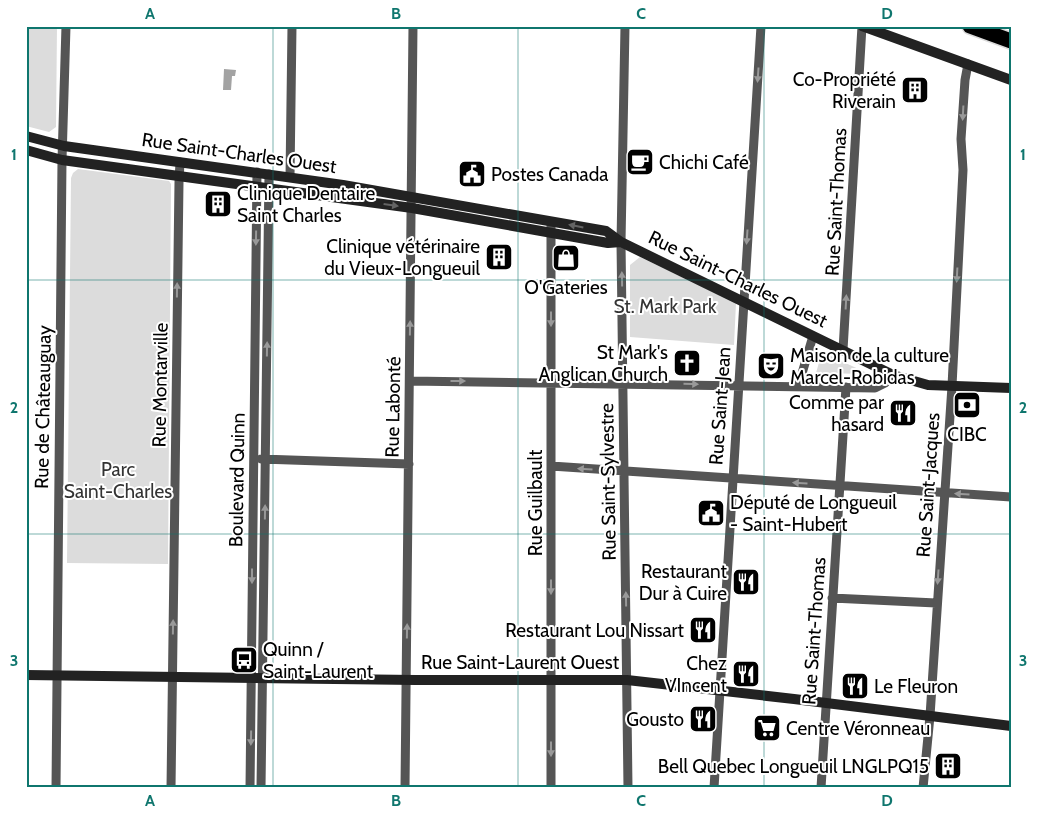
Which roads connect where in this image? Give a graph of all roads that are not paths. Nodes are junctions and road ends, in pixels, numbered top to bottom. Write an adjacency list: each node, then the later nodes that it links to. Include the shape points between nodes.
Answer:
1 (66, 26): 12 (street, Rue de Châteauguay)
2 (292, 26): 19 (street)
3 (413, 26): 22 (street, Rue Labonté)
4 (625, 26): 26 (street, Rue Saint-Sylvestre)
5 (761, 26): 27 (street, Rue Saint-Jean, one-way to 27)
6 (862, 26): 9 (street); 29 (street, Rue Saint-Thomas, one-way to 6)
7 (970, 26): 8 (highway)
8 (1011, 41)
9 (968, 64): 10 (street); 35 (street, Rue Saint-Jacques, one-way to 35, via 962,129 963,170)
10 (1011, 80)
11 (26, 136): 12 (street, Rue Saint-Charles Ouest)
12 (64, 146): 14 (street, Rue de Châteauguay); 15 (street, Rue Saint-Charles Ouest)
13 (26, 150): 14 (street, Rue Saint-Charles Ouest)
14 (62, 160): 18 (street, Rue Saint-Charles Ouest); 51 (street, Rue de Châteauguay)
15 (180, 162): 16 (street, Rue Saint-Charles Ouest); 18 (street, Rue Montarville)
16 (257, 172): 17 (street, Rue Saint-Charles Ouest); 20 (street, Boulevard Quinn)
17 (269, 174): 19 (street, Rue Saint-Charles Ouest); 21 (street, Boulevard Quinn)
18 (179, 175): 20 (street, Rue Saint-Charles Ouest); 52 (street, Rue Montarville, one-way to 18)
19 (290, 177): 22 (street, Rue Saint-Charles Ouest)
20 (256, 186): 21 (street, Rue Saint-Charles Ouest); 39 (street, Boulevard Quinn, one-way to 39)
21 (269, 188): 23 (street, Rue Saint-Charles Ouest, one-way to 23); 40 (street, Boulevard Quinn, one-way to 21)
22 (412, 197): 23 (street, Rue Labonté); 24 (street, Rue Saint-Charles Ouest)
23 (412, 208): 25 (street, Rue Saint-Charles Ouest); 31 (street, Rue Labonté, one-way to 23)
24 (551, 220): 25 (street, Rue Guilbault); 26 (street, Rue Saint-Charles Ouest, one-way to 24, via 606,231)
25 (551, 234): 26 (street, Rue Saint-Charles Ouest); 32 (street, Rue Guilbault, one-way to 32)
26 (621, 242): 27 (street, Rue Saint-Charles Ouest); 33 (street, Rue Saint-Sylvestre, one-way to 26)
27 (743, 301): 28 (street, Rue Saint-Charles Ouest); 34 (street, Rue Saint-Jean)
28 (813, 336): 29 (street, Rue Saint-Charles Ouest); 36 (street)
29 (843, 350): 30 (street, Rue Saint-Charles Ouest)
30 (893, 375): 35 (street, Rue Saint-Charles Ouest, via 918,383); 37 (street, via 876,388)
31 (410, 381): 32 (street, one-way to 32); 41 (street, Rue Labonté)
32 (551, 382): 33 (street); 42 (street, Rue Guilbault)
33 (623, 383): 34 (street, one-way to 34); 43 (street, Rue Saint-Sylvestre)
34 (738, 385): 36 (street); 44 (street, Rue Saint-Jean)
35 (952, 386): 38 (street, Rue Saint-Charles Ouest); 46 (street, Rue Saint-Jacques)
36 (798, 387): 37 (street)
37 (846, 387): 45 (street, Rue Saint-Thomas)
38 (1011, 388)
39 (254, 459): 40 (street); 53 (street, Boulevard Quinn, one-way to 53)
40 (266, 460): 41 (street); 53 (street, Boulevard Quinn, one-way to 40)
41 (409, 464): 54 (street, Rue Labonté, one-way to 41)
42 (551, 466): 43 (street, one-way to 42); 56 (street, Rue Guilbault, one-way to 56)
43 (624, 471): 44 (street); 55 (street, Rue Saint-Sylvestre, one-way to 43)
44 (732, 478): 45 (street, one-way to 44); 57 (street, Rue Saint-Jean)
45 (840, 486): 46 (street); 48 (street, Rue Saint-Thomas)
46 (944, 492): 47 (street, one-way to 46); 49 (street, Rue Saint-Jacques, one-way to 49)
47 (1011, 497)
48 (832, 598): 49 (street); 58 (street, Rue Saint-Thomas)
49 (936, 603): 59 (street, Rue Saint-Jacques)
50 (26, 675): 51 (street, Rue Saint-Laurent Ouest)
51 (57, 675): 52 (street, Rue Saint-Laurent Ouest); 61 (street, Rue de Châteauguay)
52 (172, 676): 53 (street, Rue Saint-Laurent Ouest); 62 (street, Rue Montarville)
53 (256, 678): 54 (street, Rue Saint-Laurent Ouest); 63 (street, Boulevard Quinn, one-way to 63); 64 (street, Boulevard Quinn)
54 (406, 680): 56 (street, Rue Saint-Laurent Ouest); 65 (street, Rue Labonté)
55 (627, 680): 56 (street, Rue Saint-Laurent Ouest); 57 (street, Rue Saint-Laurent Ouest); 67 (street, Rue Saint-Sylvestre)
56 (551, 681): 66 (street, Rue Guilbault, one-way to 66)
57 (719, 690): 58 (street, Rue Saint-Laurent Ouest); 68 (street, Rue Saint-Jean)
58 (825, 703): 59 (street, Rue Saint-Laurent Ouest); 69 (street, Rue Saint-Thomas)
59 (930, 716): 60 (street, Rue Saint-Laurent Ouest); 70 (street, Rue Saint-Jacques)
60 (1011, 726)
61 (56, 788)
62 (171, 788)
63 (250, 788)
64 (261, 788)
65 (405, 788)
66 (551, 788)
67 (628, 788)
68 (714, 788)
69 (821, 788)
70 (924, 788)

